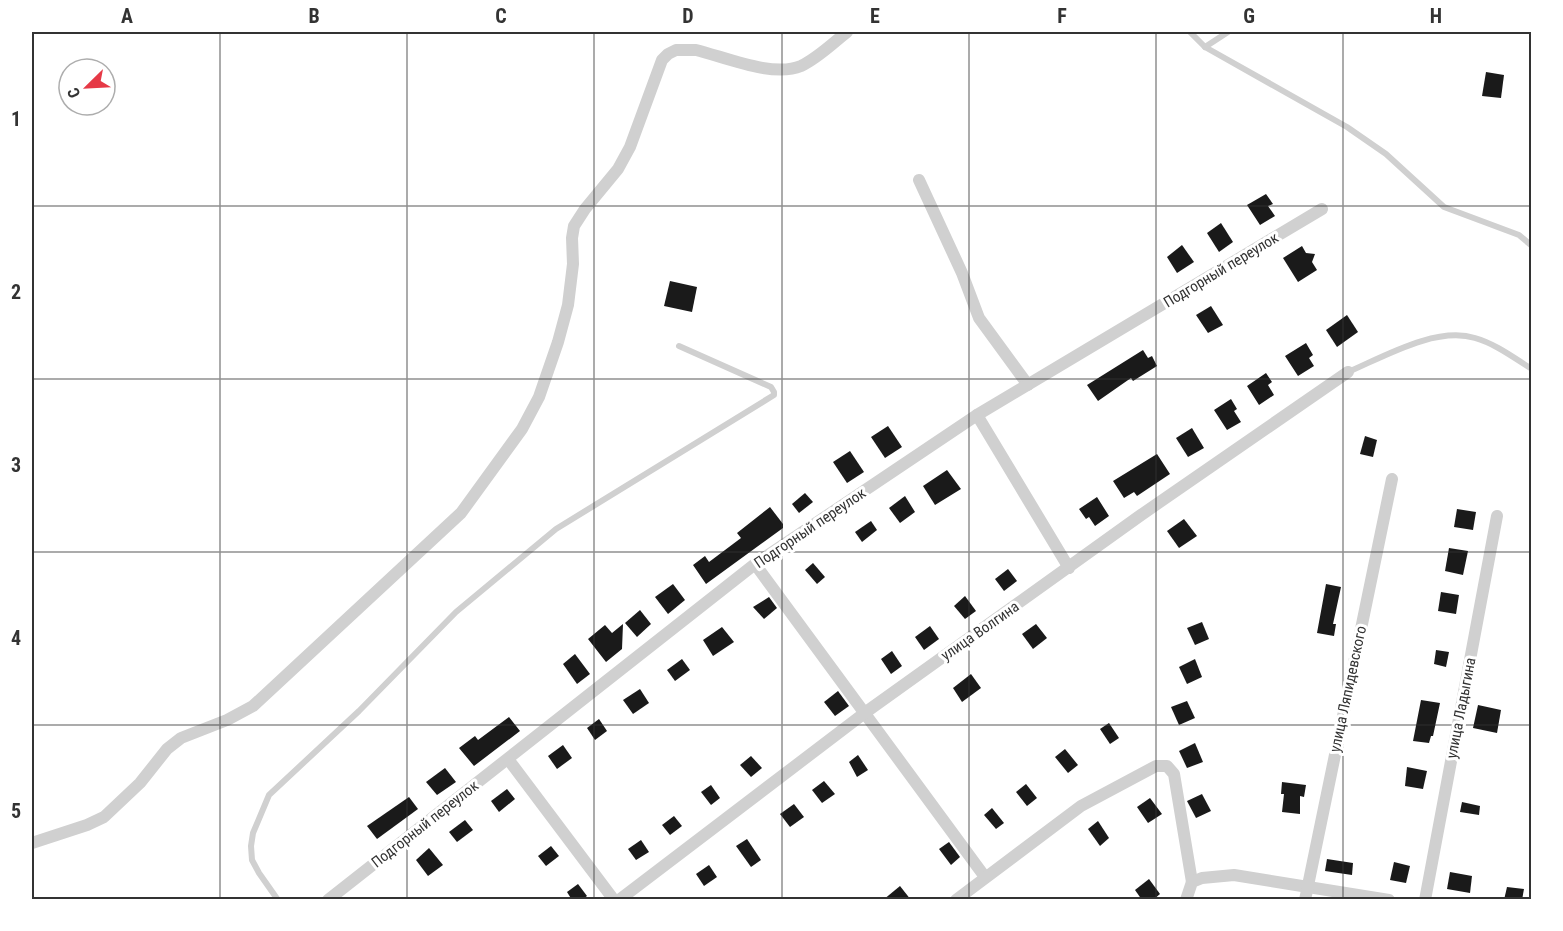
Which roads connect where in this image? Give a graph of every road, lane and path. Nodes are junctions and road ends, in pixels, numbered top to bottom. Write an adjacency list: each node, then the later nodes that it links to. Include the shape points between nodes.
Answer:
1 (847, 32): 19 (street, via 817,56 786,70 696,50 668,54 658,67 630,147 618,169 574,226 568,305 539,397 522,429 461,513 253,706 181,738 104,818)
2 (1190, 32): 4 (lane)
3 (1228, 32): 4 (lane)
4 (1206, 47): 7 (lane, via 1347,127 1386,154 1444,207 1519,235)
5 (919, 180): 11 (street, via 979,318)
6 (1322, 209): 11 (street, Подгорный переулок)
7 (1531, 244)
8 (679, 346): 24 (lane, via 771,387 774,395 556,530 456,612 269,795 253,834 252,860)
9 (1532, 369): 10 (lane, via 1473,337 1443,336)
10 (1348, 372): 16 (street, улица Волгина)
11 (1029, 385): 12 (street, Подгорный переулок)
12 (977, 415): 15 (street, Подгорный переулок); 16 (street)
13 (1392, 479): 22 (street, улица Ляпидевского)
14 (1497, 516): 31 (street, улица Ладыгина)
15 (755, 564): 17 (street); 18 (street, Подгорный переулок)
16 (1069, 568): 17 (street, улица Волгина)
17 (866, 712): 20 (street); 26 (street, улица Волгина)
18 (508, 759): 23 (street, Подгорный переулок); 25 (street)
19 (32, 843)
20 (985, 877): 21 (street, via 1081,806 1156,766 1167,766 1174,774); 27 (street)
21 (1192, 882): 22 (street, via 1234,875); 28 (street)
22 (1307, 886): 29 (street, улица Ляпидевского); 30 (street)
23 (331, 899)
24 (278, 900)
25 (614, 900)
26 (619, 900)
27 (956, 900)
28 (1186, 900)
29 (1305, 900)
30 (1389, 900)
31 (1425, 900)

